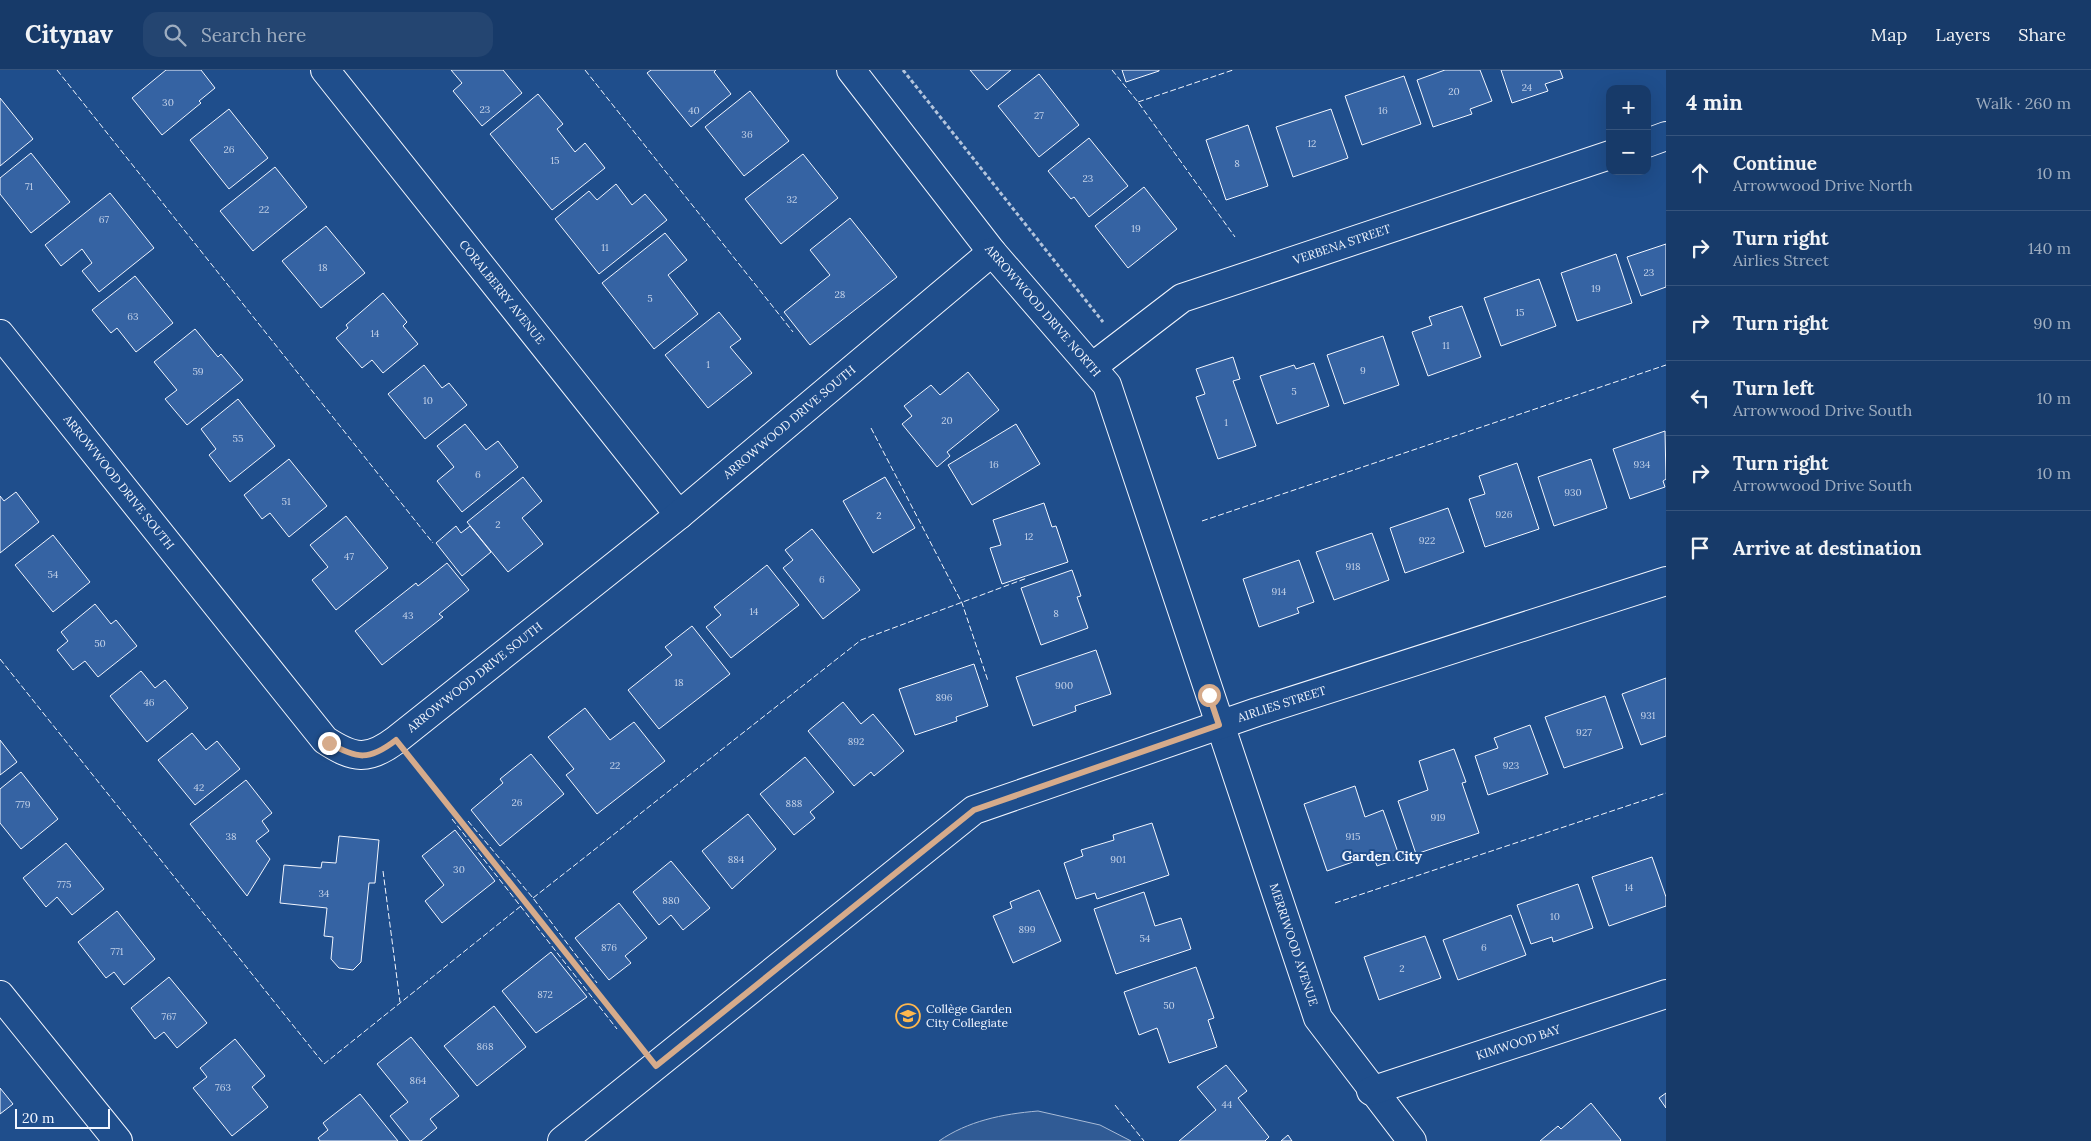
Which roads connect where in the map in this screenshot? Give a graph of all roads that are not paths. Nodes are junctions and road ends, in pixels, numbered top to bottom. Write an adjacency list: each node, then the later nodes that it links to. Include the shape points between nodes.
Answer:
1 (324, 70): 9 (street, CORALBERRY AVENUE)
2 (852, 70): 6 (street, ARROWWOOD DRIVE NORTH)
3 (1666, 136): 4 (street)
4 (1651, 142)
5 (1606, 156): 8 (street, VERBENA STREET, via 1182,298)
6 (992, 252): 8 (street, ARROWWOOD DRIVE NORTH); 9 (street, ARROWWOOD DRIVE SOUTH)
7 (0, 334): 9 (street, ARROWWOOD DRIVE SOUTH, via 326,740 352,756 380,752)
8 (1092, 367): 11 (street, ARROWWOOD DRIVE NORTH, via 1107,385)
9 (679, 515)
10 (1666, 580): 11 (street, AIRLIES STREET)
11 (1219, 725): 14 (street, MERRIWOOD AVENUE, via 1318,1018); 16 (street, AIRLIES STREET, via 974,810)
12 (1666, 994): 14 (street, KIMWOOD BAY)
13 (0, 995): 15 (street)
14 (1371, 1091): 17 (street, MERRIWOOD AVENUE)
15 (118, 1141)
16 (562, 1141)
17 (1412, 1141)

